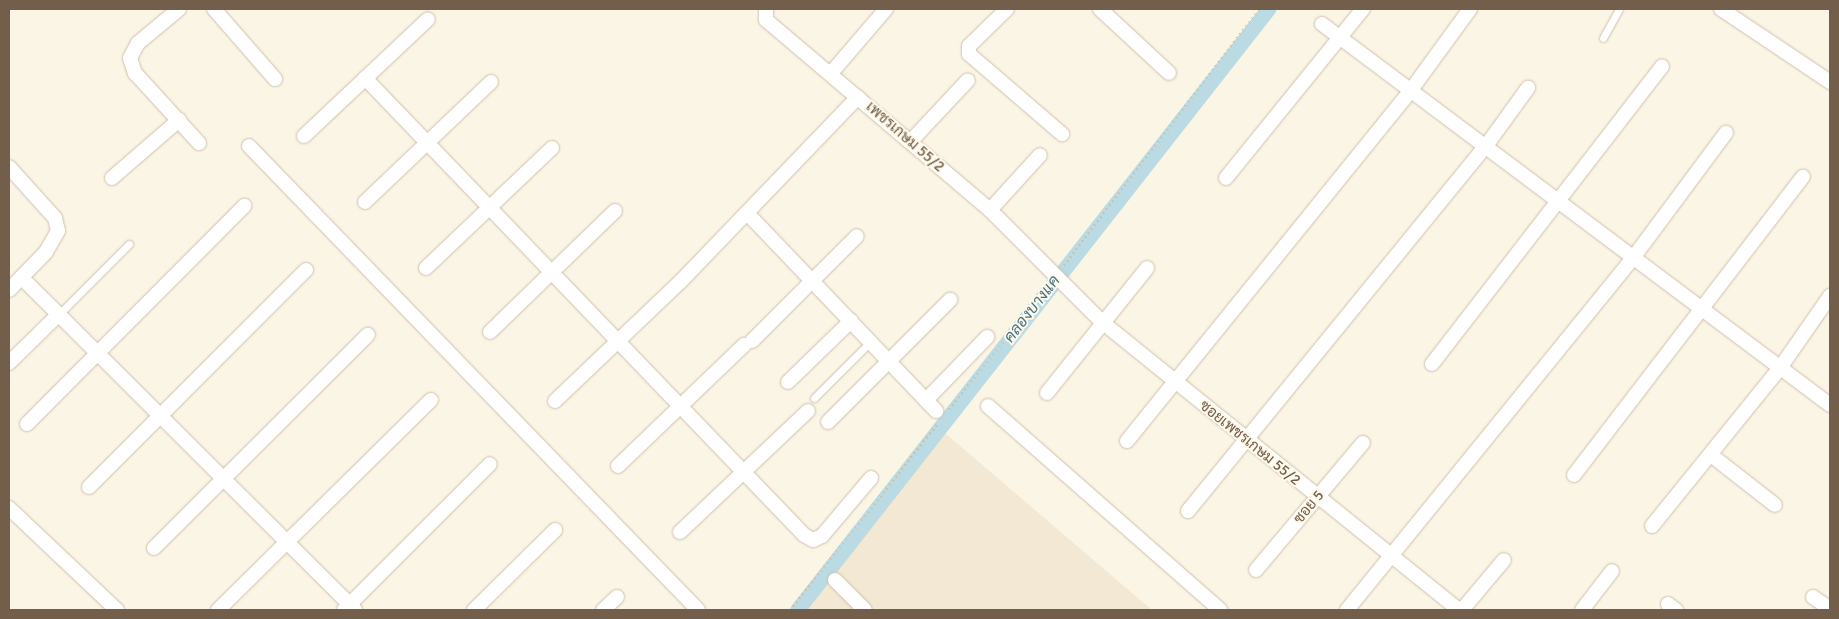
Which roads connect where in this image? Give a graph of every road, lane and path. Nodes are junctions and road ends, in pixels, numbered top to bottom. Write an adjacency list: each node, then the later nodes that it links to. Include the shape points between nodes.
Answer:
1 (179, 9): 27 (street, via 138,43 130,58 135,73)
2 (214, 9): 20 (street)
3 (766, 9): 17 (street, เพชรเกษม 55/2, via 766,20)
4 (886, 9): 17 (street)
5 (1007, 9): 28 (street, via 969,46 969,54)
6 (1100, 9): 18 (street)
7 (1259, 9): 56 (path)
8 (1363, 9): 14 (street)
9 (1470, 9): 25 (street)
10 (1619, 9): 15 (lane)
11 (1721, 9): 23 (street)
12 (428, 19): 19 (street)
13 (1322, 24): 14 (street)
14 (1340, 37): 25 (street); 41 (street)
15 (1603, 38)
16 (1662, 66): 43 (street)
17 (832, 72): 26 (street, เพชรเกษม 55/2)
18 (1169, 73)
19 (364, 78): 30 (street); 33 (street)
20 (275, 79)
21 (968, 80): 31 (street)
22 (491, 82): 33 (street)
23 (1830, 82)
24 (1528, 88): 35 (street)
25 (1411, 90): 35 (street); 76 (street)
26 (858, 97): 31 (street, เพชรเกษม 55/2); 48 (street)
27 (179, 120): 32 (street); 40 (street)
28 (1062, 134)
29 (1726, 134): 51 (street)
30 (304, 136)
31 (911, 141): 46 (street, เพชรเกษม 55/2)
32 (199, 143)
33 (427, 144): 42 (street); 45 (street)
34 (249, 146): 123 (street)
35 (1486, 146): 43 (street); 90 (street)
36 (552, 148): 45 (street)
37 (1040, 156): 46 (street)
38 (9, 167): 59 (street, via 55,218 58,232 46,252)
39 (1803, 177): 62 (street)
40 (112, 178)
41 (1226, 178)
42 (365, 202)
43 (1559, 202): 51 (street); 74 (street)
44 (244, 206): 71 (street)
45 (489, 208): 52 (street); 55 (street)
46 (990, 210): 56 (street, เพชรเกษม 55/2)
47 (615, 211): 55 (street)
48 (746, 213): 57 (street); 69 (street)
49 (856, 236): 57 (street)
50 (129, 244): 63 (lane)
51 (1633, 258): 62 (street); 110 (street)
52 (426, 268)
53 (1147, 268): 65 (street)
54 (306, 270): 87 (street)
55 (551, 272): 66 (street); 69 (street)
56 (1051, 273): 65 (street, ซอยเพชรเกษม 55/2); 86 (path)
57 (813, 281): 64 (street); 83 (street)
58 (27, 283): 63 (street)
59 (9, 290)
60 (1830, 296): 75 (street)
61 (950, 300): 72 (street)
62 (1703, 311): 75 (street); 97 (street)
63 (59, 314): 71 (street); 73 (street)
64 (850, 321): 70 (street); 77 (street)
65 (1102, 322): 76 (street, ซอยเพชรเกษม 55/2); 78 (street)
66 (490, 332)
67 (368, 335): 99 (street)
68 (986, 337): 86 (street)
69 (617, 342): 81 (street); 83 (street)
70 (870, 342): 72 (street); 79 (lane)
71 (97, 352): 87 (street); 89 (street)
72 (889, 361): 86 (street); 88 (street)
73 (9, 363)
74 (1432, 364)
75 (1780, 368): 82 (street); 93 (street)
76 (1172, 380): 90 (street, ซอยเพชรเกษม 55/2); 91 (street)
77 (788, 382)
78 (1047, 394)
79 (814, 398)
80 (431, 400): 108 (street)
81 (555, 401)
82 (1830, 405)
83 (680, 406): 95 (street); 96 (street)
84 (988, 406): 126 (street)
85 (808, 411): 96 (street)
86 (937, 411): 124 (path)
87 (160, 415): 99 (street); 100 (street)
88 (828, 422)
89 (26, 424)
90 (1246, 439): 101 (street, ซอยเพชรเกษม 55/2); 104 (street)
91 (1127, 441)
92 (1363, 443): 101 (street, ซอย 5)
93 (1711, 455): 102 (street); 105 (street)
94 (490, 464): 117 (street)
95 (618, 466)
96 (743, 471): 98 (street, via 813,540 822,536); 107 (street)
97 (1574, 475)
98 (871, 478)
99 (224, 479): 108 (street); 109 (street)
100 (89, 487)
101 (1317, 498): 110 (street, ซอยเพชรเกษม 55/2); 112 (street, ซอย 5)
102 (1775, 505)
103 (9, 508): 119 (street)
104 (1188, 511)
105 (1652, 526)
106 (555, 530): 121 (street)
107 (680, 532)
108 (286, 542): 117 (street); 120 (street)
109 (154, 548)
110 (1391, 557): 127 (street); 128 (street, ซอยเพชรเกษม 55/2)
111 (1504, 560): 129 (street)
112 (1256, 570)
113 (1612, 571): 130 (street)
114 (835, 580): 125 (street)
115 (617, 597): 122 (street)
116 (1813, 597): 118 (street)
117 (350, 608)
118 (1830, 609)
119 (117, 610)
120 (218, 610)
121 (474, 610)
122 (603, 610)
123 (698, 610)
124 (790, 610)
125 (865, 610)
126 (1220, 610)
127 (1347, 610)
128 (1459, 610)
129 (1462, 610)
130 (1582, 610)

